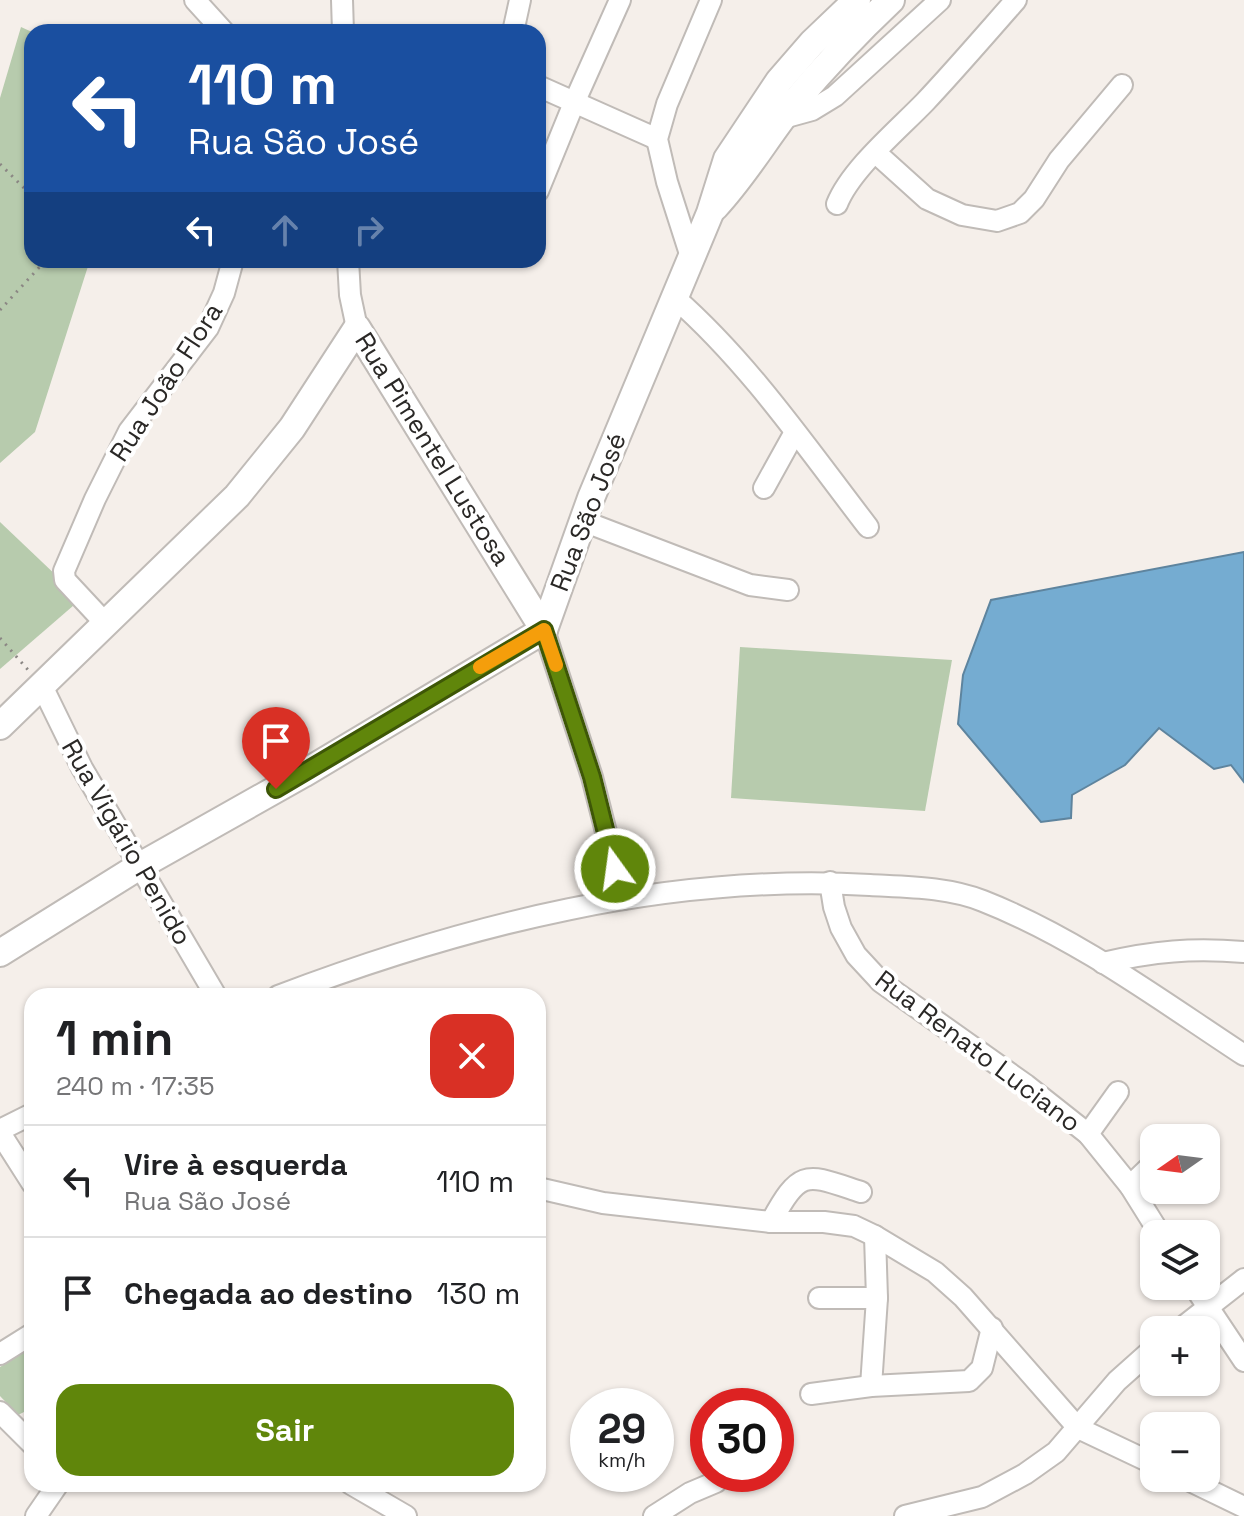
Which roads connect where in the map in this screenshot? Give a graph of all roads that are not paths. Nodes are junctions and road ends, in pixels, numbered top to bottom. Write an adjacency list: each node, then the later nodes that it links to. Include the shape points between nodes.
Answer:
1 (195, 0): 10 (street)
2 (342, 0): 11 (street)
3 (520, 0): 12 (street)
4 (620, 0): 15 (street)
5 (711, 0): 17 (street)
6 (857, 0): 21 (main road, via 779,81 727,159)
7 (891, 0): 16 (main road)
8 (940, 0): 16 (street, via 835,96)
9 (1016, 0): 18 (street)
10 (217, 24)
11 (343, 24)
12 (515, 24)
13 (1122, 85): 18 (street, via 1059,160 1034,199 1020,213 997,221 962,215 927,199)
14 (546, 90): 15 (street)
15 (574, 103): 17 (street); 19 (street)
16 (783, 118): 21 (main road)
17 (657, 139): 22 (street)
18 (876, 153): 20 (street, via 843,189)
19 (546, 171)
20 (837, 204)
21 (710, 213): 22 (main road, Rua São José)
22 (691, 257): 25 (main road, Rua São José)
23 (231, 268): 32 (street, Rua João Flora, via 208,328 129,431 64,571 65,580)
24 (348, 268): 26 (street, Rua Pimentel Lustosa)
25 (675, 298): 27 (street, via 732,354); 29 (main road, Rua São José)
26 (357, 328): 32 (main road, via 292,428 237,496); 33 (main road, Rua Pimentel Lustosa)
27 (795, 432): 28 (street); 30 (street)
28 (764, 488)
29 (583, 521): 31 (street, via 750,585); 33 (main road, Rua São José)
30 (868, 527)
31 (788, 590)
32 (106, 624): 34 (main road)
33 (544, 630): 36 (main road); 38 (street, via 592,777)
34 (42, 686): 35 (main road); 36 (street, Rua Vigário Penido)
35 (0, 726)
36 (138, 867): 40 (main road); 42 (street, Rua Vigário Penido)
37 (830, 882): 38 (street); 41 (street, via 925,888 981,900); 48 (street, Rua Renato Luciano, via 841,928 856,955 881,982)
38 (623, 899): 43 (street, via 367,962)
39 (1244, 952): 41 (street, via 1194,948)
40 (0, 953)
41 (1103, 963): 44 (street)
42 (211, 988)
43 (299, 988)
44 (1244, 1055)
45 (1118, 1092): 48 (street, Rua Renato Luciano)
46 (24, 1118): 47 (street)
47 (0, 1131): 49 (street)
48 (1088, 1134): 51 (street, Rua Renato Luciano)
49 (24, 1170)
50 (1140, 1176): 51 (street)
51 (1130, 1186): 54 (street, Rua Renato Luciano)
52 (546, 1190): 55 (street, via 603,1203)
53 (861, 1192): 55 (street, via 805,1179 795,1185)
54 (1151, 1220)
55 (771, 1222): 56 (street, via 854,1226)
56 (875, 1236): 59 (street); 63 (street, via 935,1272)
57 (1244, 1279): 61 (street)
58 (819, 1298): 59 (street)
59 (877, 1298): 68 (street)
60 (1203, 1300): 61 (street)
61 (1209, 1309): 62 (street); 67 (street)
62 (1199, 1316)
63 (992, 1328): 68 (street, via 982,1368 969,1381); 71 (street)
64 (24, 1339): 65 (street)
65 (0, 1354)
66 (1140, 1360): 71 (street)
67 (1244, 1361)
68 (871, 1386): 69 (street)
69 (811, 1394)
70 (0, 1412): 72 (street)
71 (1078, 1428): 73 (street); 82 (street, via 1046,1459 982,1497)
72 (24, 1431)
73 (1140, 1457)
74 (52, 1492): 79 (street)
75 (365, 1492): 80 (street)
76 (692, 1492): 81 (street)
77 (1213, 1492): 78 (street)
78 (1244, 1507)
79 (36, 1516)
80 (406, 1516)
81 (654, 1516)
82 (905, 1516)

